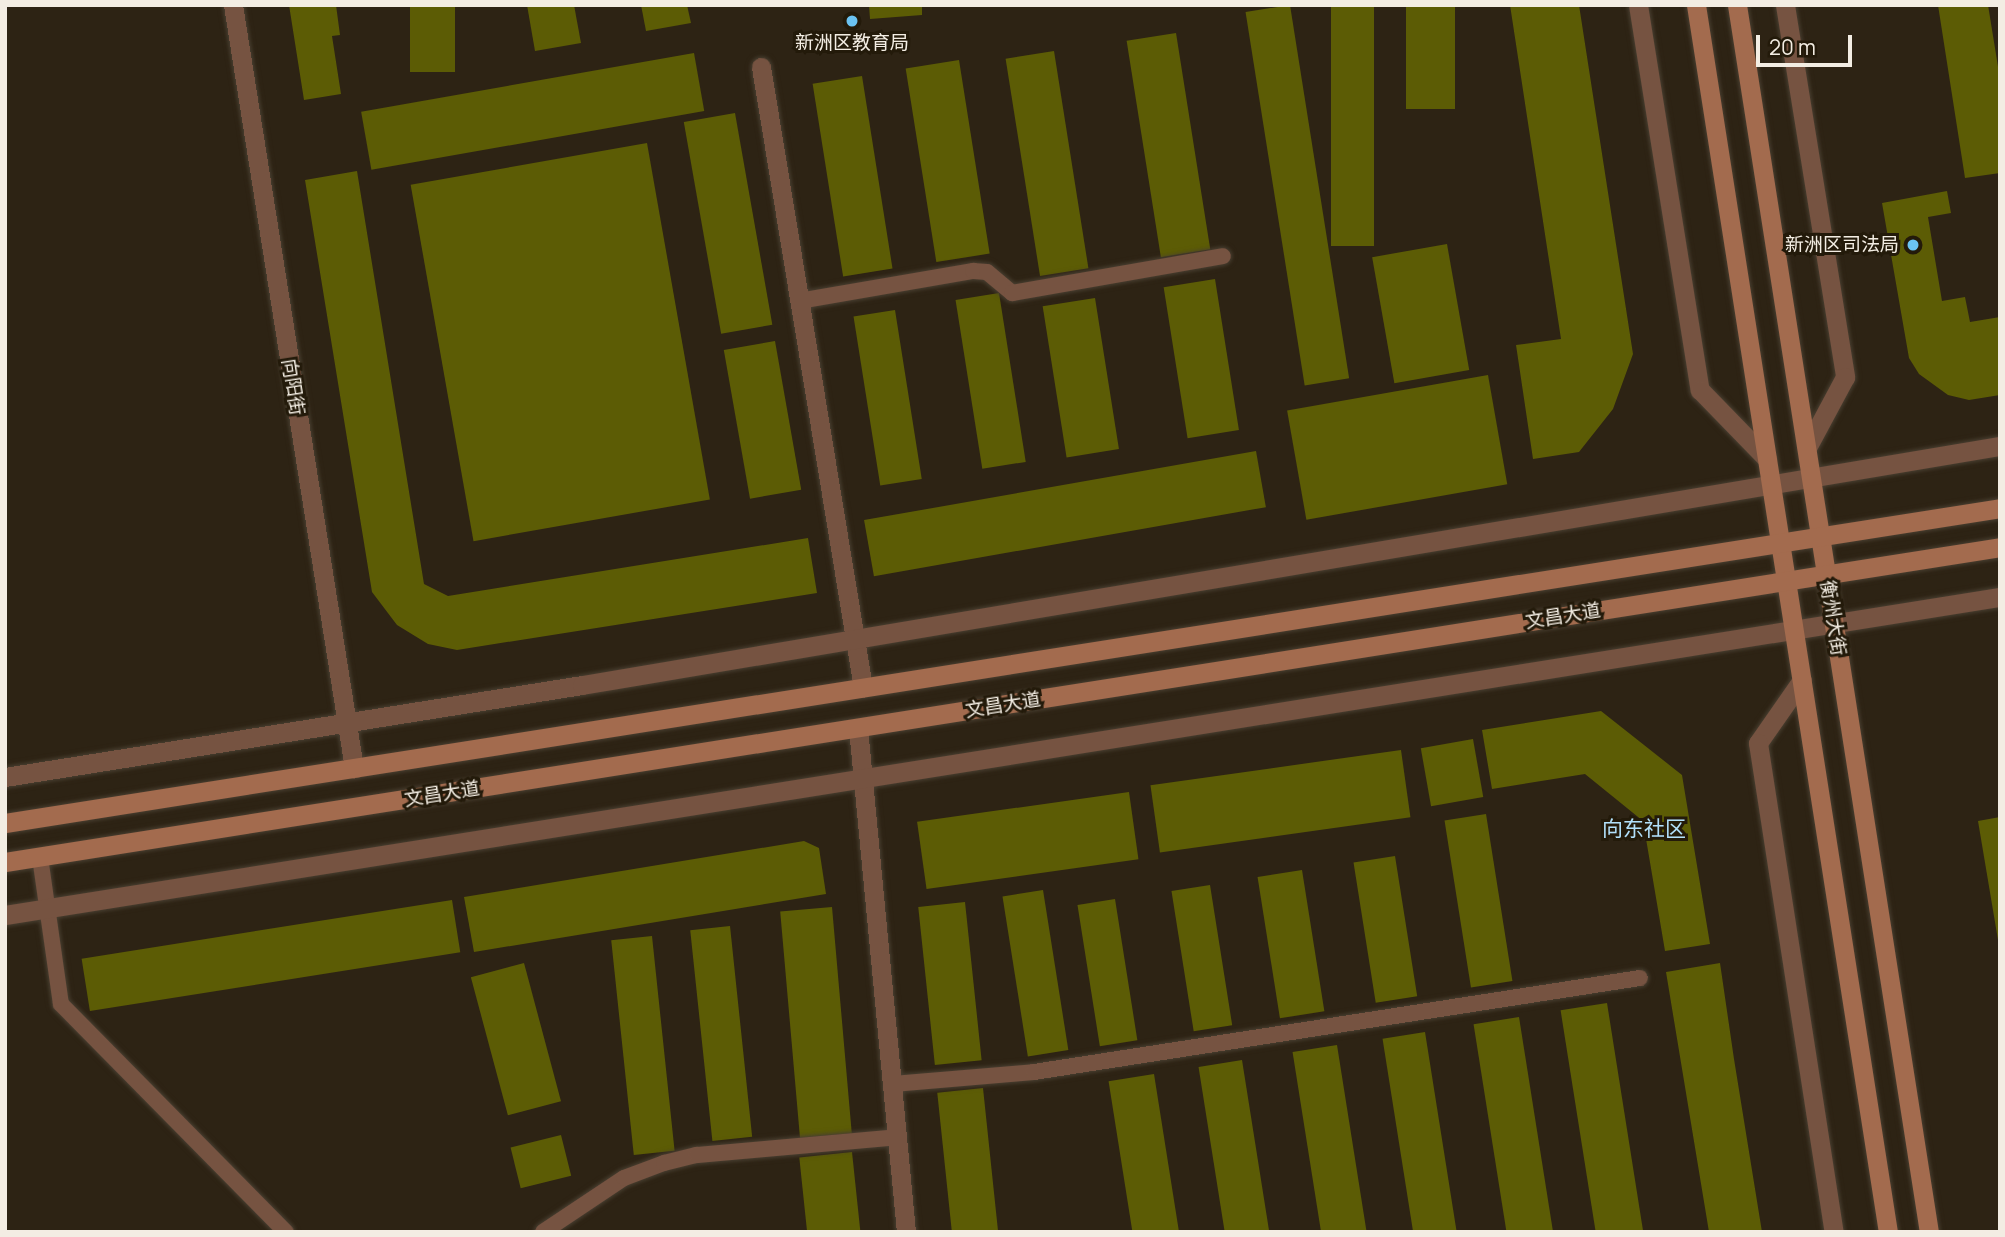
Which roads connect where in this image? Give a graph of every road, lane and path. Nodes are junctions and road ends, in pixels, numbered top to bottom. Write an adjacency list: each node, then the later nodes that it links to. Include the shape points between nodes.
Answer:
1 (233, 5): 26 (street, 向阳街)
2 (1638, 5): 11 (street, via 1700,390)
3 (1696, 5): 11 (main road)
4 (1737, 5): 10 (main road, 衡州大街)
5 (1785, 5): 10 (street, via 1845,377)
6 (761, 67): 8 (street)
7 (1223, 256): 8 (lane, via 1012,293 987,272 973,271)
8 (799, 300): 23 (street)
9 (2000, 446): 12 (street)
10 (1807, 448): 12 (main road, 衡州大街)
11 (1767, 459): 13 (main road)
12 (1811, 478): 13 (street); 15 (main road, 衡州大街)
13 (1771, 484): 16 (main road); 23 (street)
14 (2000, 508): 15 (main road, 文昌大道)
15 (1821, 537): 16 (main road, 文昌大道); 18 (main road, 衡州大街)
16 (1780, 543): 19 (main road); 25 (main road, 文昌大道)
17 (2000, 547): 18 (main road, 文昌大道)
18 (1826, 575): 19 (main road, 文昌大道); 21 (main road, 衡州大街)
19 (1786, 581): 22 (main road); 27 (main road, 文昌大道)
20 (2000, 597): 21 (street)
21 (1834, 623): 22 (street); 44 (main road, 衡州大街)
22 (1794, 630): 24 (main road); 30 (street)
23 (855, 639): 25 (street); 26 (street)
24 (1802, 680): 42 (street, via 1758,743); 43 (main road)
25 (863, 688): 28 (main road, 文昌大道)
26 (347, 723): 28 (street, 向阳街); 29 (street)
27 (858, 728): 30 (street); 32 (main road, 文昌大道)
28 (354, 768): 31 (main road, 文昌大道)
29 (5, 777)
30 (863, 778): 34 (street); 37 (street)
31 (5, 823)
32 (40, 857): 33 (main road, 文昌大道); 34 (lane)
33 (5, 863)
34 (47, 909): 35 (street); 39 (lane, via 61,1004)
35 (5, 915)
36 (1640, 978): 37 (lane, via 1034,1072)
37 (892, 1084): 38 (street)
38 (897, 1137): 40 (lane, via 697,1154 624,1178); 41 (street)
39 (286, 1232)
40 (543, 1232)
41 (906, 1232)
42 (1834, 1232)
43 (1888, 1232)
44 (1930, 1232)

